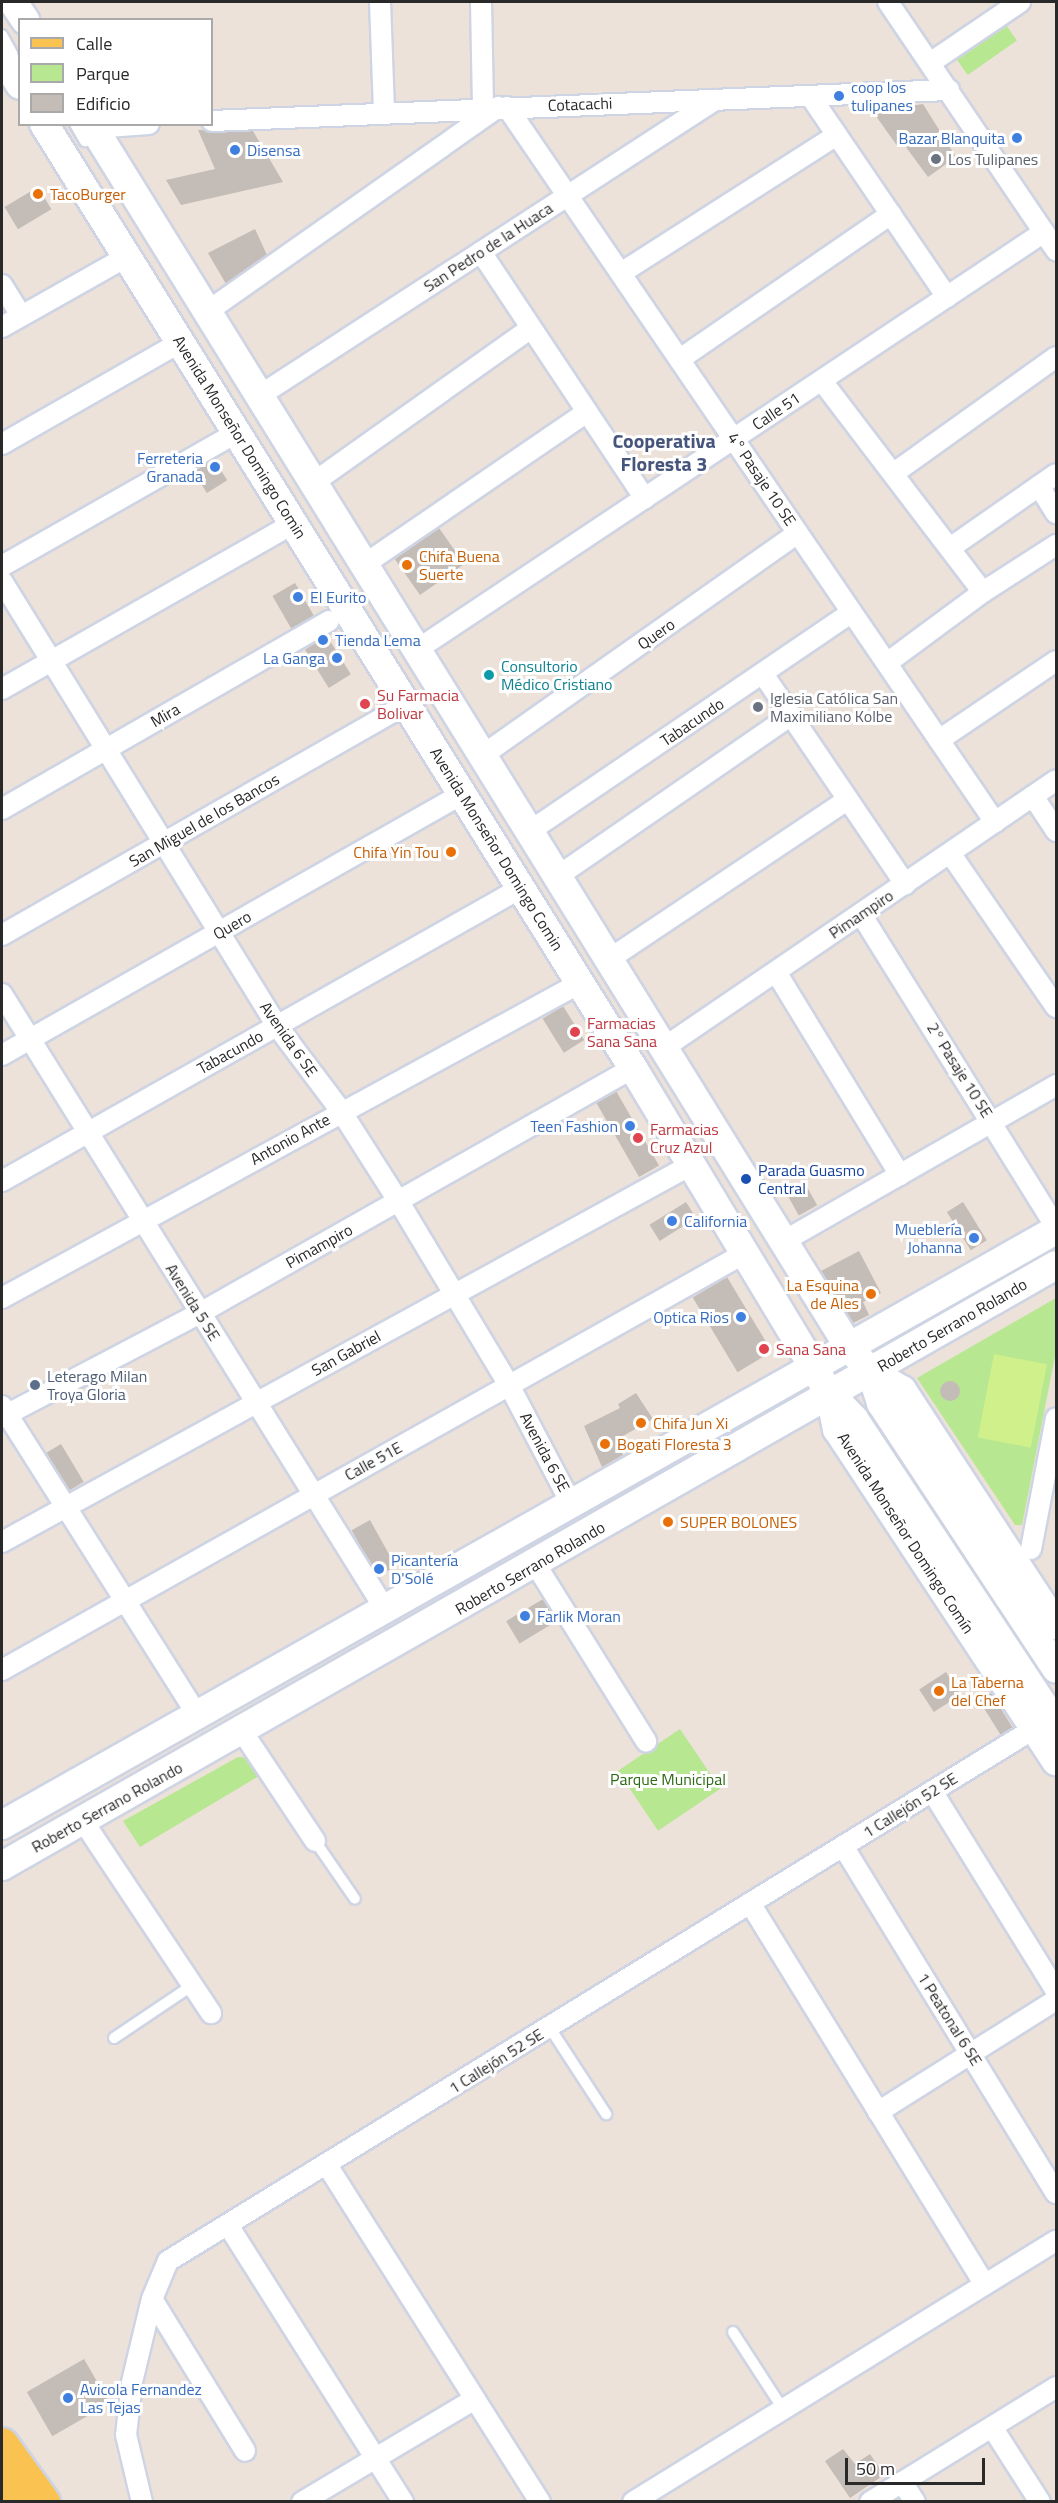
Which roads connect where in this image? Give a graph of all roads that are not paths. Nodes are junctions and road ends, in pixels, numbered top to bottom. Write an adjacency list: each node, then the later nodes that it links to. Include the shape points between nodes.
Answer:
1 (14, 2): 7 (main road)
2 (380, 2): 18 (street)
3 (481, 2): 17 (street)
4 (888, 2): 12 (street)
5 (1020, 2): 12 (street)
6 (2, 5): 8 (lane)
7 (24, 18)
8 (18, 31)
9 (2, 35): 11 (lane)
10 (2, 56): 13 (main road)
11 (18, 61)
12 (930, 63): 14 (street)
13 (18, 82)
14 (949, 90): 15 (street, Cotacachi); 27 (street)
15 (811, 97): 16 (street, Cotacachi); 24 (street)
16 (717, 99): 17 (street, Cotacachi); 25 (street, San Pedro de la Huaca)
17 (496, 107): 18 (street, Cotacachi); 25 (street, 4° Pasaje 10 SE); 34 (street)
18 (384, 111): 19 (street, Cotacachi)
19 (213, 121)
20 (45, 126): 30 (main road, Avenida Monseñor Domingo Comin)
21 (58, 126): 118 (lane, Avenida Monseñor Domingo Comin)
22 (136, 126): 23 (street)
23 (89, 133): 34 (main road, Avenida Monseñor Domingo Comin)
24 (837, 135): 26 (street); 31 (street)
25 (568, 195): 29 (street, San Pedro de la Huaca); 31 (street, 4° Pasaje 10 SE)
26 (891, 214): 33 (street); 40 (street)
27 (1044, 232): 28 (street); 33 (street, Calle 51)
28 (1056, 250)
29 (481, 252): 37 (street); 42 (street, San Pedro de la Huaca)
30 (126, 257): 35 (street); 38 (main road, Avenida Monseñor Domingo Comin)
31 (621, 273): 40 (street, 4° Pasaje 10 SE)
32 (2, 285): 35 (street)
33 (947, 297): 41 (street, Calle 51)
34 (208, 311): 42 (main road, Avenida Monseñor Domingo Comin)
35 (21, 316): 36 (street)
36 (2, 327)
37 (531, 328): 43 (street); 48 (street)
38 (181, 342): 42 (main road, Avenida Monseñor Domingo Comin); 45 (street)
39 (1056, 357): 46 (street)
40 (680, 359): 44 (street, 4° Pasaje 10 SE)
41 (822, 381): 44 (street, Calle 51); 46 (street)
42 (248, 409): 48 (main road, Avenida Monseñor Domingo Comin); 52 (main road, Avenida Monseñor Domingo Comin); 57 (street, San Pedro de la Huaca)
43 (587, 412): 50 (street); 56 (street)
44 (734, 439): 50 (street, Calle 51); 53 (street, 4° Pasaje 10 SE)
45 (2, 444)
46 (894, 473): 55 (street)
47 (1056, 474): 49 (street)
48 (314, 483): 56 (main road, Avenida Monseñor Domingo Comin)
49 (1039, 486): 51 (street); 55 (street)
50 (645, 500): 62 (street, Calle 51)
51 (1056, 513)
52 (294, 523): 63 (street); 68 (main road, Avenida Monseñor Domingo Comin)
53 (798, 534): 60 (street, 4° Pasaje 10 SE); 72 (street, Quero)
54 (1056, 545): 59 (street)
55 (950, 548): 59 (street)
56 (364, 564): 62 (main road, Avenida Monseñor Domingo Comin)
57 (2, 566)
58 (2, 581): 63 (street, Avenida 6 SE)
59 (983, 592): 65 (street)
60 (852, 612): 65 (street, 4° Pasaje 10 SE); 66 (street, Tabacundo)
61 (329, 621): 71 (street, Mira)
62 (418, 649): 72 (main road, Avenida Monseñor Domingo Comin)
63 (51, 661): 67 (street); 71 (street, Avenida 6 SE)
64 (1056, 661): 70 (street)
65 (887, 663): 70 (street, 4° Pasaje 10 SE)
66 (763, 674): 69 (street); 79 (street, Tabacundo)
67 (2, 689)
68 (407, 704): 74 (main road, Avenida Monseñor Domingo Comin); 81 (street, San Miguel de los Bancos)
69 (791, 715): 76 (street); 83 (street)
70 (939, 740): 78 (street, 4° Pasaje 10 SE)
71 (105, 749): 77 (street, Mira); 81 (street, Avenida 6 SE)
72 (483, 755): 79 (main road, Avenida Monseñor Domingo Comin)
73 (1056, 780): 75 (street, Pimampiro)
74 (462, 794): 85 (main road, Avenida Monseñor Domingo Comin); 87 (street, Quero)
75 (1033, 796): 78 (street, Pimampiro); 80 (street)
76 (848, 800): 84 (street); 89 (street)
77 (2, 809)
78 (995, 822): 82 (street, Pimampiro)
79 (530, 831): 83 (main road, Avenida Monseñor Domingo Comin)
80 (1056, 831)
81 (164, 843): 87 (street, Avenida 6 SE); 88 (street, San Miguel de los Bancos)
82 (950, 853): 84 (street, Pimampiro); 93 (street)
83 (558, 876): 89 (main road, Avenida Monseñor Domingo Comin)
84 (904, 884): 86 (street, Pimampiro)
85 (521, 888): 91 (main road, Avenida Monseñor Domingo Comin); 94 (street, Tabacundo)
86 (861, 914): 90 (street, Pimampiro); 101 (street, 2° Pasaje 10 SE)
87 (219, 932): 94 (street, Avenida 6 SE); 95 (street, Quero)
88 (2, 935)
89 (611, 958): 96 (main road, Avenida Monseñor Domingo Comin)
90 (776, 972): 96 (street, Pimampiro); 105 (street)
91 (580, 983): 98 (main road, Avenida Monseñor Domingo Comin); 100 (street, Antonio Ante)
92 (2, 994): 95 (street, Avenida 5 SE)
93 (1056, 1007)
94 (277, 1026): 100 (street, Avenida 6 SE); 102 (street, Tabacundo)
95 (30, 1040): 97 (street, Quero); 102 (street, Avenida 5 SE)
96 (665, 1047): 110 (main road, Avenida Monseñor Domingo Comin)
97 (2, 1055)
98 (633, 1068): 103 (main road, Avenida Monseñor Domingo Comin); 107 (street, Pimampiro)
99 (1056, 1085): 101 (street)
100 (341, 1111): 107 (street, Avenida 6 SE); 108 (street, Antonio Ante)
101 (993, 1122): 105 (street); 109 (street, 2° Pasaje 10 SE)
102 (88, 1132): 106 (street, Tabacundo); 108 (street, Avenida 5 SE)
103 (692, 1165): 112 (main road, Avenida Monseñor Domingo Comin); 115 (street, San Gabriel)
104 (723, 1168): 118 (lane, Avenida Monseñor Domingo Comin)
105 (900, 1175): 110 (street)
106 (2, 1181)
107 (399, 1202): 115 (street, Avenida 6 SE); 117 (street, Pimampiro)
108 (142, 1220): 116 (street, Antonio Ante); 117 (street, Avenida 5 SE)
109 (1056, 1229): 118 (main road, Roberto Serrano Rolando)
110 (784, 1241): 118 (main road, Avenida Monseñor Domingo Comin)
111 (1056, 1241): 118 (lane, Roberto Serrano Rolando, via 870,1345)
112 (745, 1253): 118 (main road, Avenida Monseñor Domingo Comin); 119 (street, Calle 51E)
113 (1056, 1258): 118 (lane, Roberto Serrano Rolando)
114 (1056, 1265): 118 (main road, Roberto Serrano Rolando)
115 (453, 1294): 119 (street, Avenida 6 SE); 121 (street, San Gabriel)
116 (2, 1298)
117 (200, 1313): 121 (street, Avenida 5 SE); 122 (street, Pimampiro)
118 (846, 1364): 120 (main road, Avenida Monseñor Domingo Comin); 120 (main road, Roberto Serrano Rolando); 125 (main road, Roberto Serrano Rolando); 132 (main road, via 902,1390); 133 (main road, via 881,1403)
119 (509, 1385): 124 (street, Calle 51E); 125 (street, Avenida 6 SE)
120 (831, 1394): 129 (main road, Roberto Serrano Rolando); 136 (main road, Avenida Monseñor Domingo Comín, via 854,1419)
121 (256, 1402): 124 (street, Avenida 5 SE); 126 (street, San Gabriel)
122 (3, 1412): 126 (street)
123 (1056, 1418): 128 (street)
124 (314, 1494): 130 (street, Calle 51E); 131 (street, Avenida 5 SE)
125 (570, 1501): 131 (main road, Roberto Serrano Rolando)
126 (64, 1505): 127 (street, San Gabriel); 130 (street)
127 (2, 1542)
128 (1030, 1550)
129 (536, 1565): 137 (main road, Roberto Serrano Rolando); 138 (street)
130 (124, 1601): 134 (street, Calle 51E); 135 (street)
131 (385, 1609): 135 (main road, Roberto Serrano Rolando)
132 (1056, 1625)
133 (1056, 1668)
134 (2, 1670)
135 (197, 1715): 141 (main road, Roberto Serrano Rolando)
136 (1046, 1726): 139 (main road, Avenida Monseñor Domingo Comín); 140 (street, 1 Callejón 52 SE)
137 (242, 1731): 142 (main road, Roberto Serrano Rolando); 143 (street)
138 (646, 1741)
139 (1056, 1761)
140 (932, 1791): 144 (street, 1 Callejón 52 SE); 149 (street)
141 (4, 1818)
142 (83, 1821): 145 (main road, Roberto Serrano Rolando); 148 (street)
143 (315, 1841): 146 (lane)
144 (843, 1846): 147 (street, 1 Callejón 52 SE); 154 (street, 1 Peatonal 6 SE)
145 (2, 1866)
146 (355, 1899)
147 (750, 1904): 152 (street, 1 Callejón 52 SE); 155 (street)
148 (193, 1985): 151 (street); 153 (lane)
149 (1056, 1991)
150 (1056, 2000): 154 (street)
151 (211, 2013)
152 (550, 2028): 156 (lane); 157 (street, 1 Callejón 52 SE)
153 (114, 2038)
154 (971, 2054): 155 (street); 158 (street, 1 Peatonal 6 SE)
155 (878, 2112): 161 (street)
156 (606, 2114)
157 (327, 2165): 159 (street, 1 Callejón 52 SE); 165 (street)
158 (1056, 2193)
159 (228, 2225): 162 (street, 1 Callejón 52 SE, via 168,2261); 170 (street)
160 (1056, 2241): 161 (street)
161 (985, 2285): 166 (street)
162 (152, 2299): 169 (street); 175 (street, 1 Callejón 52 SE, via 132,2382 126,2435)
163 (733, 2332): 166 (lane)
164 (1056, 2387): 167 (street)
165 (475, 2399): 170 (street); 178 (street)
166 (783, 2409): 179 (street)
167 (992, 2427): 171 (street); 182 (street)
168 (2, 2444): 174 (main road)
169 (245, 2451)
170 (375, 2458): 176 (street); 177 (street)
171 (902, 2482): 180 (street); 181 (street)
172 (2, 2488): 173 (main road)
173 (11, 2502)
174 (44, 2502)
175 (142, 2502)
176 (302, 2502)
177 (403, 2502)
178 (540, 2502)
179 (633, 2502)
180 (870, 2502)
181 (915, 2502)
182 (1041, 2502)

